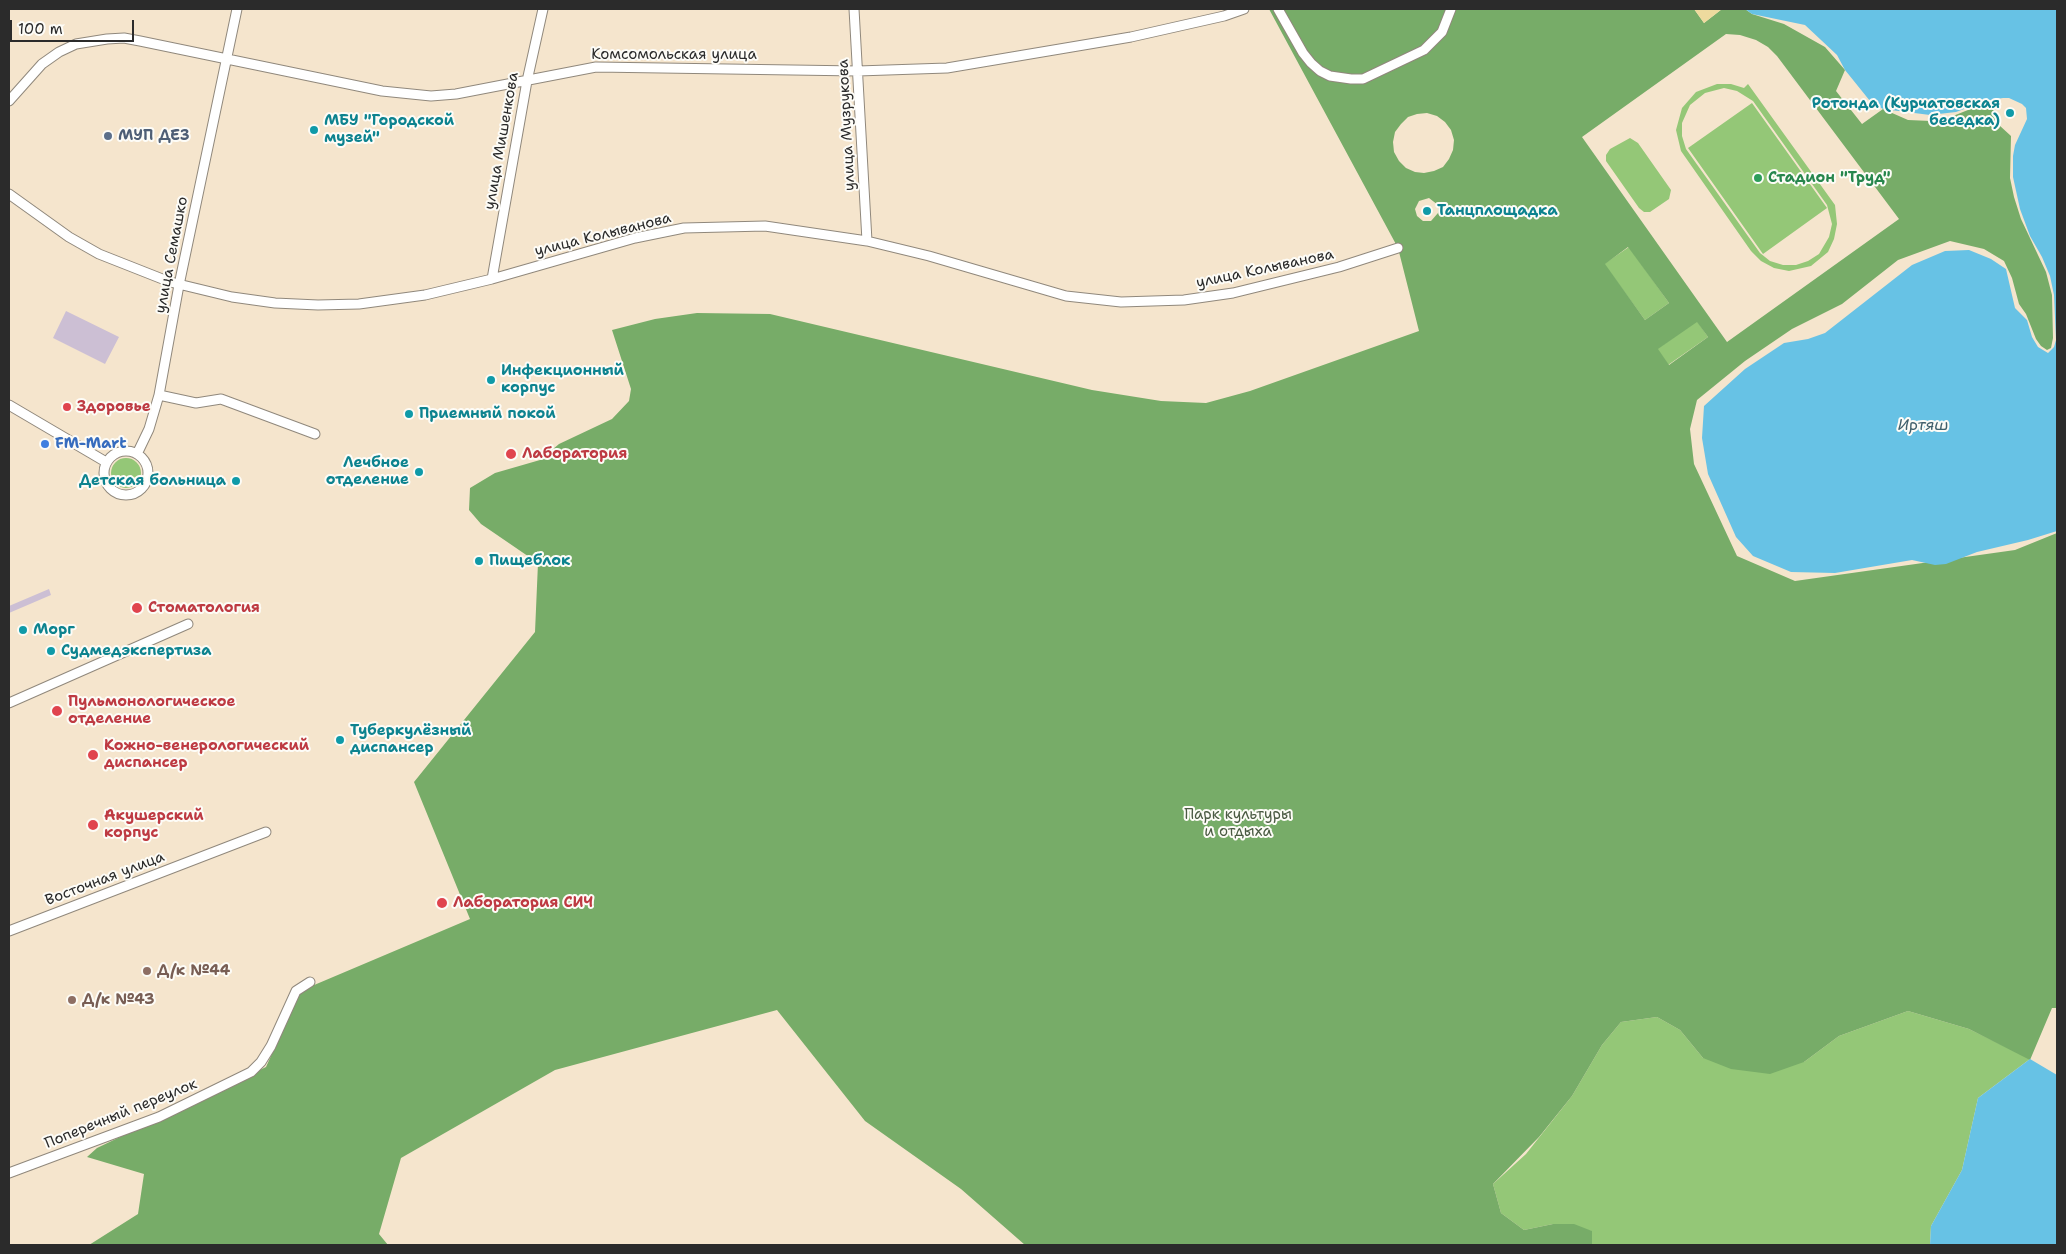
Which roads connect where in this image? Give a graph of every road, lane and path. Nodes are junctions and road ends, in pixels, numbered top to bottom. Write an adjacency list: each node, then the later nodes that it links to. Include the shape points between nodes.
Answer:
1 (237, 9): 7 (street, улица Семашко)
2 (543, 9): 9 (street, улица Мишенкова)
3 (854, 9): 8 (street, улица Музрукова)
4 (1244, 9): 8 (street, Комсомольская улица, via 1131,36 947,68)
5 (1278, 9): 6 (street, via 1303,53 1320,71 1346,79 1363,78 1424,50 1442,32)
6 (1451, 9)
7 (226, 59): 9 (street, Комсомольская улица, via 406,95 456,94); 10 (street, Комсомольская улица, via 124,38 92,40 59,52 42,64); 15 (street, улица Семашко)
8 (858, 70): 9 (street, Комсомольская улица, via 596,67); 12 (street, улица Музрукова)
9 (526, 81): 14 (street, улица Мишенкова)
10 (9, 101)
11 (9, 194): 15 (street, улица Колыванова, via 99,254)
12 (867, 241): 13 (street, улица Колыванова, via 1066,296 1121,302 1184,300 1232,293 1339,267); 14 (street, улица Колыванова, via 765,226 684,228 635,238)
13 (1398, 248)
14 (492, 279): 15 (street, улица Колыванова, via 399,299 318,305 232,297)
15 (179, 285): 16 (street, улица Семашко)
16 (160, 394): 18 (street, via 196,403 221,399); 19 (street, улица Семашко)
17 (9, 405): 20 (street)
18 (315, 434)
19 (137, 454): 20 (street, via 124,451); 20 (street, via 143,460 147,473 143,487 131,494 123,495 110,489 104,476)
20 (106, 462)
21 (188, 624): 22 (street)
22 (9, 703)
23 (266, 832): 24 (street, Восточная улица)
24 (9, 931)
25 (310, 982): 26 (street, Поперечный переулок, via 296,991 271,1046 262,1062 251,1072 159,1117)
26 (9, 1173)

